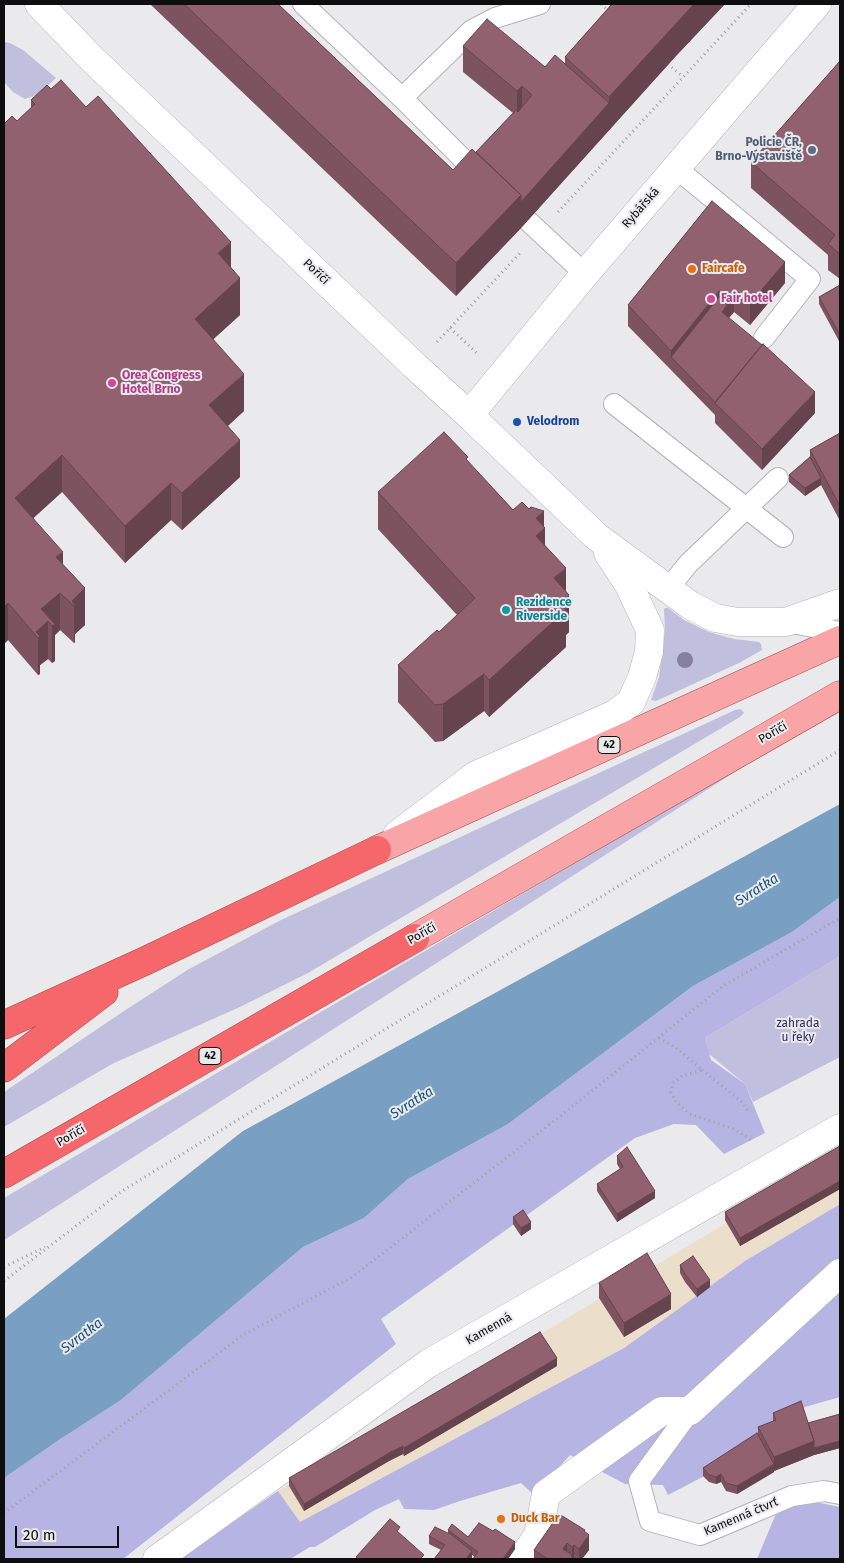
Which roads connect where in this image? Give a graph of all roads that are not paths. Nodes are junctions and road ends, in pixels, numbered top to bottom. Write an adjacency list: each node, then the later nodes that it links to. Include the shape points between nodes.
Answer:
1 (39, 4): 12 (street, Poříčí, via 92,59)
2 (304, 4): 5 (lane)
3 (540, 4): 5 (lane, via 495,18 472,30)
4 (817, 4): 6 (street, Rybářská)
5 (402, 98): 7 (lane)
6 (676, 168): 9 (street, Rybářská); 10 (lane, via 810,279)
7 (479, 175)
8 (534, 226): 9 (lane)
9 (585, 274): 12 (street, Rybářská)
10 (764, 338)
11 (614, 404): 14 (lane)
12 (469, 415): 15 (street, Poříčí)
13 (778, 478): 14 (lane)
14 (746, 508): 16 (lane); 17 (lane, via 688,564)
15 (597, 537): 17 (street, Poříčí); 23 (street, Poříčí, via 630,585 650,630 649,652 631,702 615,714 476,775)
16 (783, 537)
17 (668, 589): 19 (street, Poříčí, via 715,618 738,622)
18 (840, 603): 19 (street, Poříčí)
19 (786, 622): 20 (lane)
20 (840, 632)
21 (840, 640): 23 (main road, Poříčí / 42)
22 (840, 695): 24 (main road, Poříčí / 42)
23 (377, 850): 25 (highway, Poříčí / 42)
24 (416, 938): 29 (highway, Poříčí / 42)
25 (145, 961): 26 (highway, Poříčí / 42); 27 (highway, 42)
26 (4, 1025)
27 (4, 1068)
28 (840, 1128): 33 (street, Kamenná, via 429,1363)
29 (4, 1174)
30 (840, 1273): 31 (street, Kamenná čtvrť)
31 (690, 1411): 32 (lane, Kamenná čtvrť, via 639,1481 650,1521 700,1535 792,1496 824,1491); 34 (street, via 662,1411 546,1494 538,1536)
32 (840, 1494)
33 (157, 1559)
34 (521, 1559)

